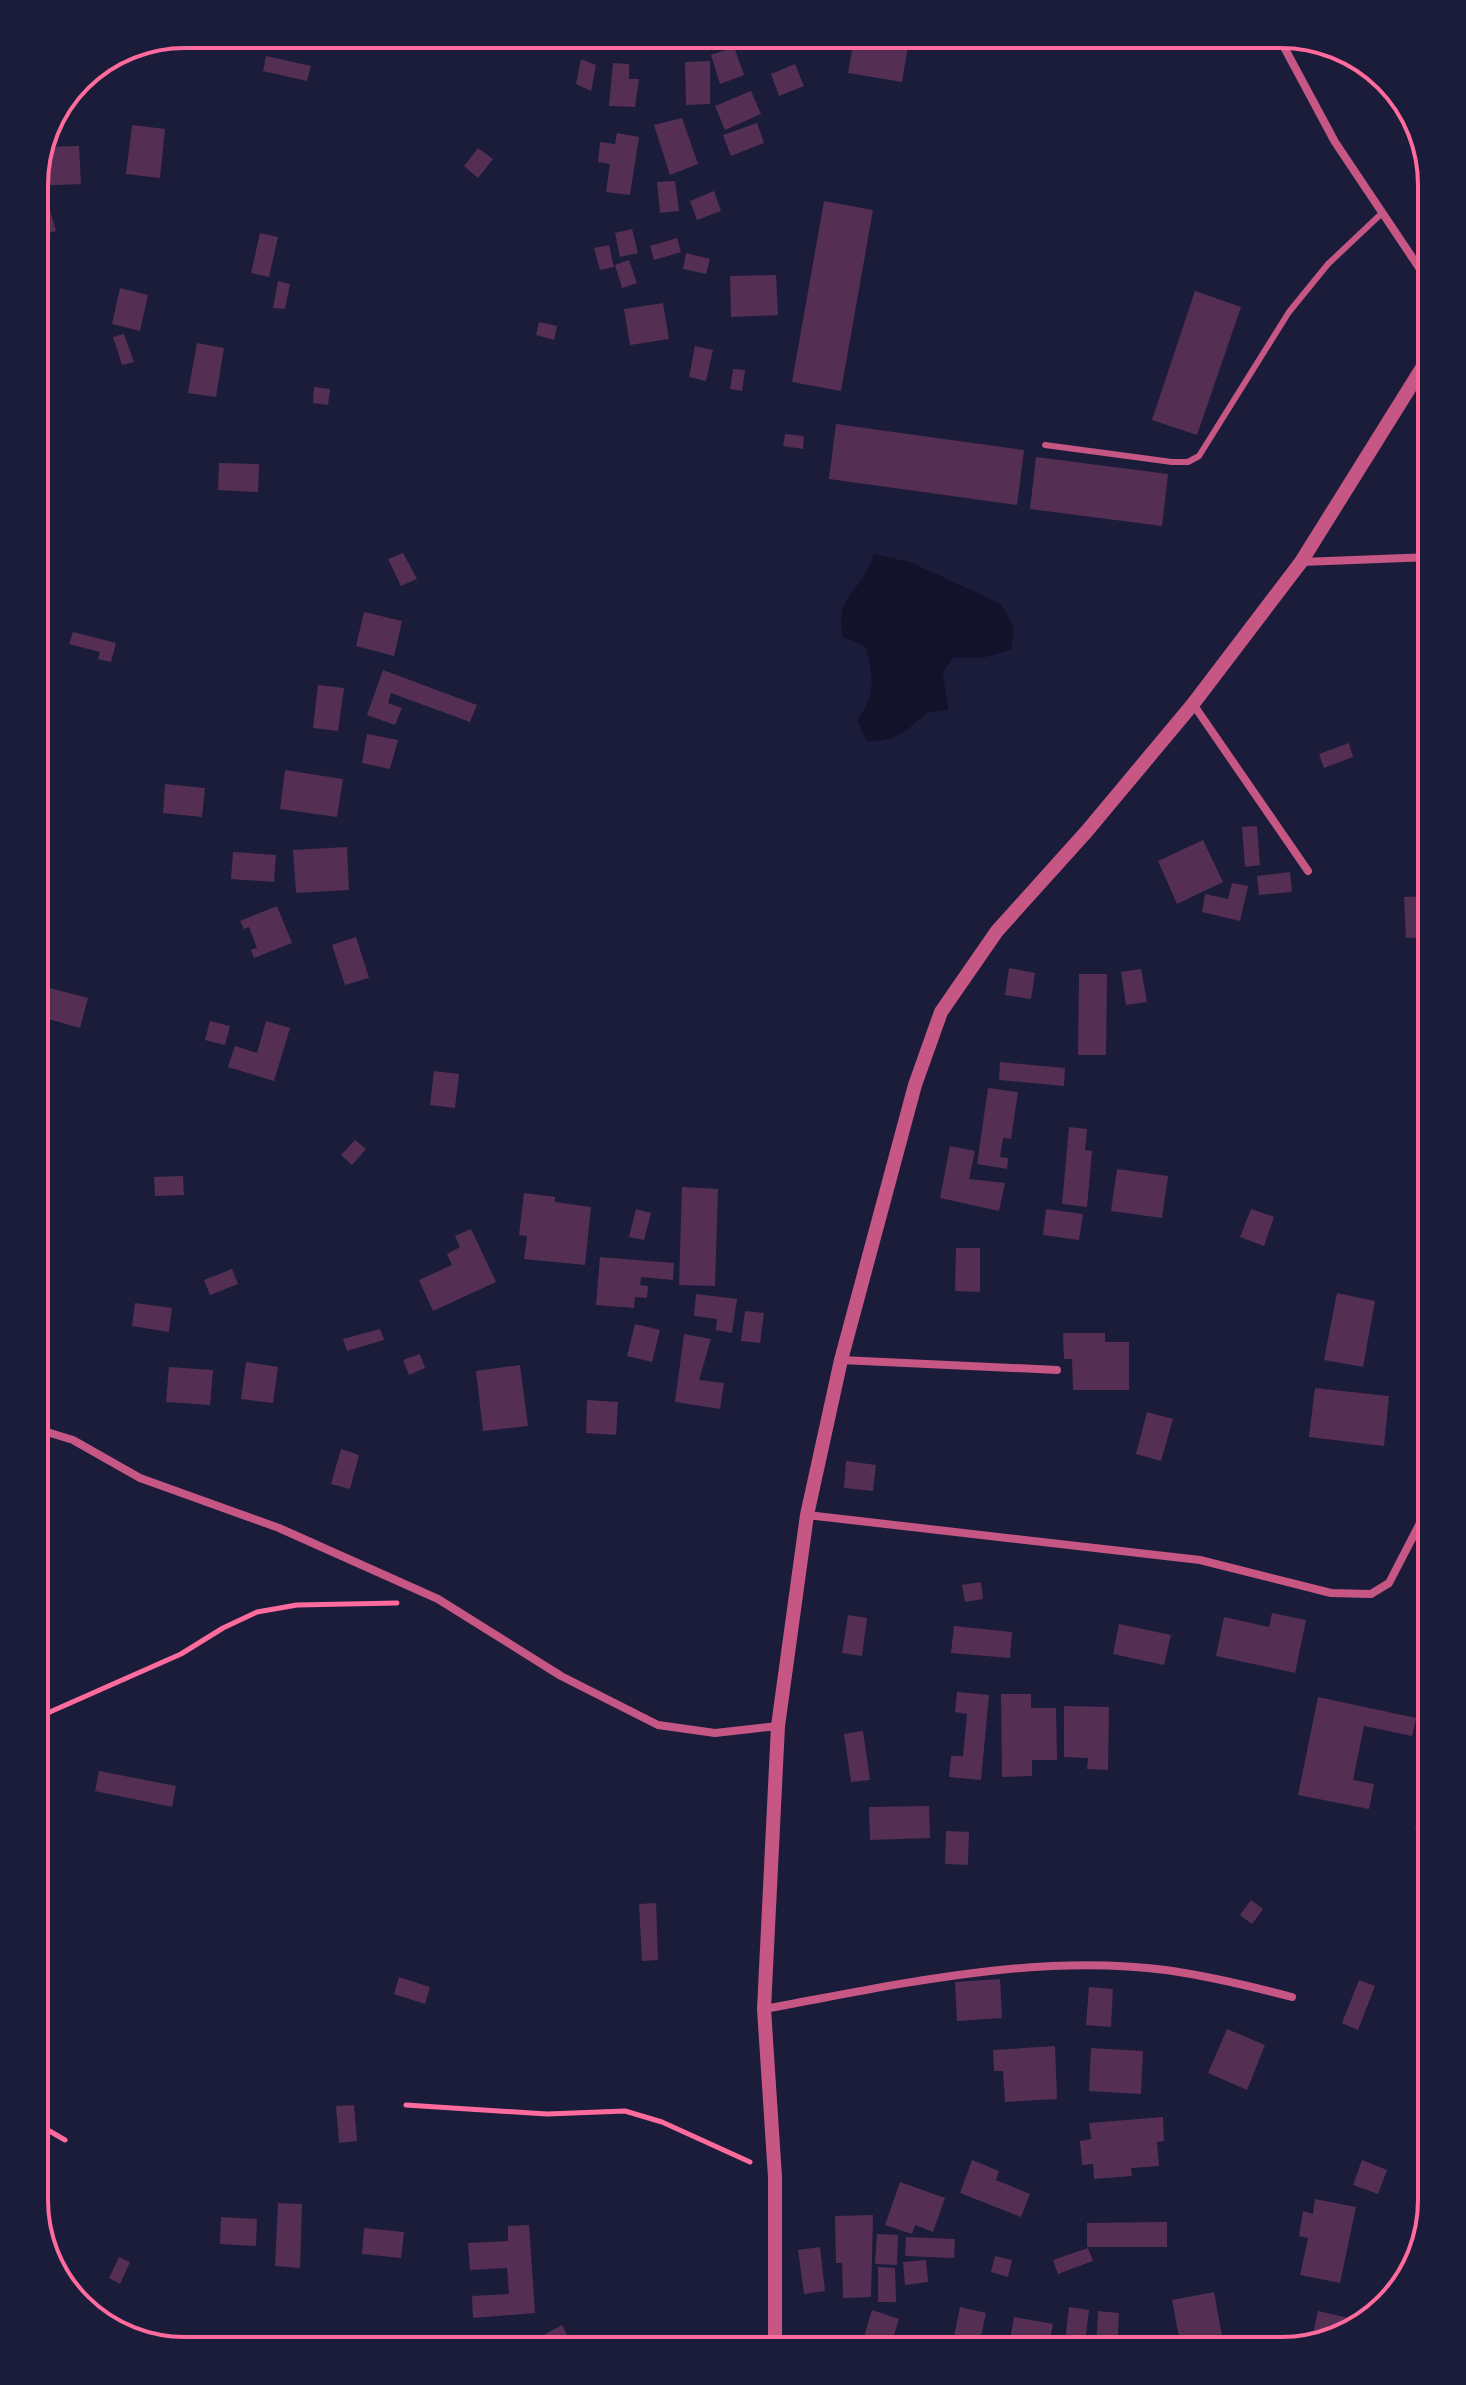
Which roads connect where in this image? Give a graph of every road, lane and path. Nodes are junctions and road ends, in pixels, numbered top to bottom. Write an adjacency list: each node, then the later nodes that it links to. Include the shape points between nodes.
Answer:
1 (1285, 48): 2 (street)
2 (1381, 214): 3 (street); 5 (lane, via 1328,264 1289,312 1199,456 1172,462)
3 (1418, 267)
4 (1418, 374): 7 (street)
5 (1045, 445)
6 (1418, 558): 7 (street)
7 (1301, 562): 8 (street)
8 (1193, 704): 9 (street); 10 (street, via 997,931 941,1012 915,1085)
9 (1308, 871)
10 (841, 1360): 11 (street); 13 (street)
11 (1057, 1370)
12 (48, 1432): 15 (street, via 73,1440 140,1478 279,1528)
13 (807, 1515): 14 (street, via 1200,1560 1331,1593 1371,1594 1389,1583); 17 (street)
14 (1418, 1527)
15 (438, 1599): 16 (path, via 297,1605 257,1612 181,1654); 17 (street, via 561,1676 658,1725 715,1733)
16 (48, 1713)
17 (778, 1726): 19 (street)
18 (1292, 1997): 19 (street, via 1163,1970 1085,1966 945,1975)
19 (764, 2009): 23 (street)
20 (406, 2105): 23 (path, via 547,2114 625,2111 734,2153)
21 (48, 2130): 22 (path)
22 (65, 2140)
23 (775, 2177): 24 (street)
24 (775, 2337)

